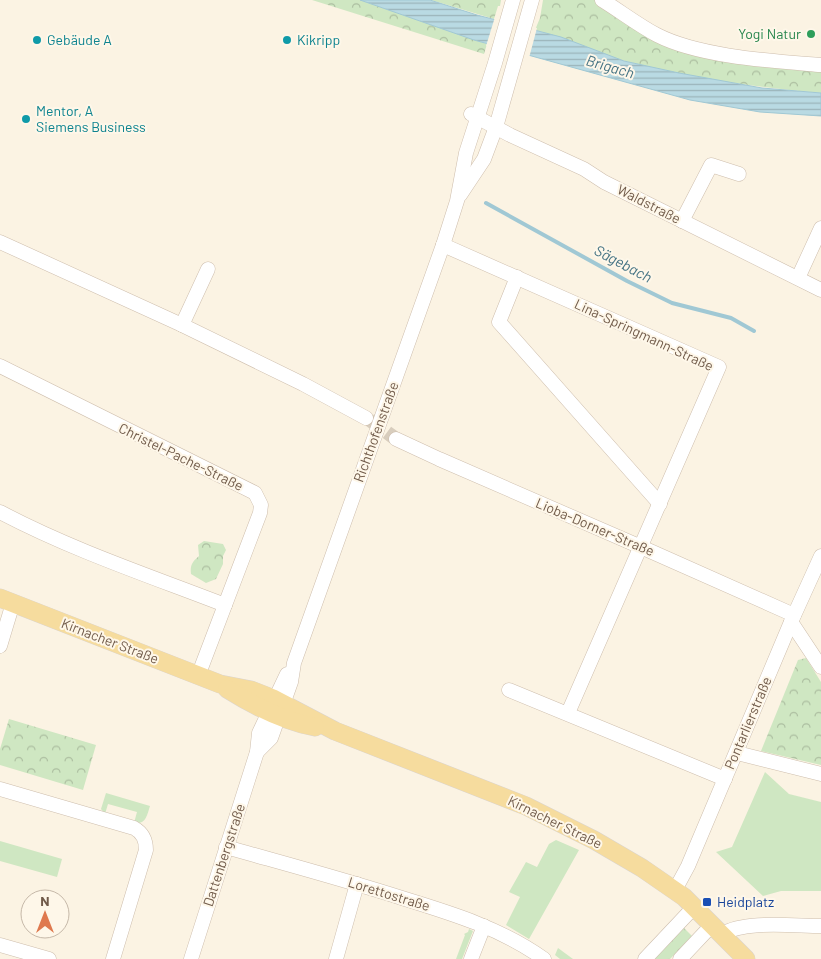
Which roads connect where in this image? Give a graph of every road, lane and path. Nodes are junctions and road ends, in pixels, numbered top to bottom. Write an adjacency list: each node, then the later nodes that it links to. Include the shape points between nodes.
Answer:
1 (532, 0): 6 (street, Richthofenstraße)
2 (602, 0): 4 (street, via 658,35 690,47)
3 (512, 5): 5 (street, Richthofenstraße, via 496,63)
4 (821, 65)
5 (474, 116): 6 (street, Waldstraße); 8 (street, Richthofenstraße)
6 (496, 127): 8 (street, Richthofenstraße, via 484,159); 9 (street, Waldstraße)
7 (739, 174): 9 (street, via 711,165)
8 (456, 201): 12 (street, Richthofenstraße)
9 (682, 221): 15 (street, Waldstraße)
10 (821, 228): 15 (street)
11 (0, 242): 17 (street)
12 (443, 245): 14 (street, Lina-Springmann-Straße); 32 (street, Richthofenstraße, via 294,663 291,682)
13 (208, 269): 17 (street)
14 (517, 277): 21 (street, via 499,322); 21 (street, Lina-Springmann-Straße, via 719,367)
15 (798, 278): 16 (street, Waldstraße)
16 (821, 290)
17 (182, 325): 19 (street)
18 (0, 366): 26 (street, Christel-Pache-Straße, via 255,493 261,505 260,513)
19 (366, 418)
20 (396, 438): 23 (street, Lioba-Dorner-Straße)
21 (660, 504): 23 (street, Lina-Springmann-Straße)
22 (0, 512): 26 (street, via 113,562)
23 (641, 547): 27 (street, Lioba-Dorner-Straße); 33 (street, Lina-Springmann-Straße)
24 (821, 556): 27 (street, Pontarlierstraße)
25 (6, 601): 28 (street); 30 (main road, Kirnacher Straße)
26 (226, 605): 30 (street, Christel-Pache-Straße)
27 (792, 619): 29 (street); 34 (street, Pontarlierstraße)
28 (0, 646)
29 (821, 667)
30 (198, 676): 32 (main road, Kirnacher Straße, via 220,684 247,702)
31 (508, 690): 33 (street)
32 (276, 708): 38 (street, Dattenbergstraße, via 259,733 257,752); 40 (main road, Kirnacher Straße, via 526,806 594,840)
33 (568, 713): 36 (street)
34 (737, 753): 35 (street); 36 (street, Pontarlierstraße)
35 (821, 774)
36 (725, 779): 40 (street, Pontarlierstraße)
37 (0, 789): 47 (street, via 134,828 142,834 146,850)
38 (226, 847): 39 (street, Lorettostraße); 48 (street, Dattenbergstraße)
39 (357, 884): 42 (street, Lorettostraße); 49 (street)
40 (675, 890): 41 (main road, Kirnacher Straße)
41 (694, 907): 44 (main road, Kirnacher Straße); 52 (street)
42 (484, 926): 50 (street); 51 (street, Lorettostraße)
43 (821, 926): 44 (street)
44 (717, 929): 53 (street); 54 (main road, Kirnacher Straße)
45 (0, 945): 46 (street)
46 (49, 959)
47 (113, 959)
48 (191, 959)
49 (336, 959)
50 (471, 959)
51 (544, 959)
52 (645, 959)
53 (680, 959)
54 (746, 959)

